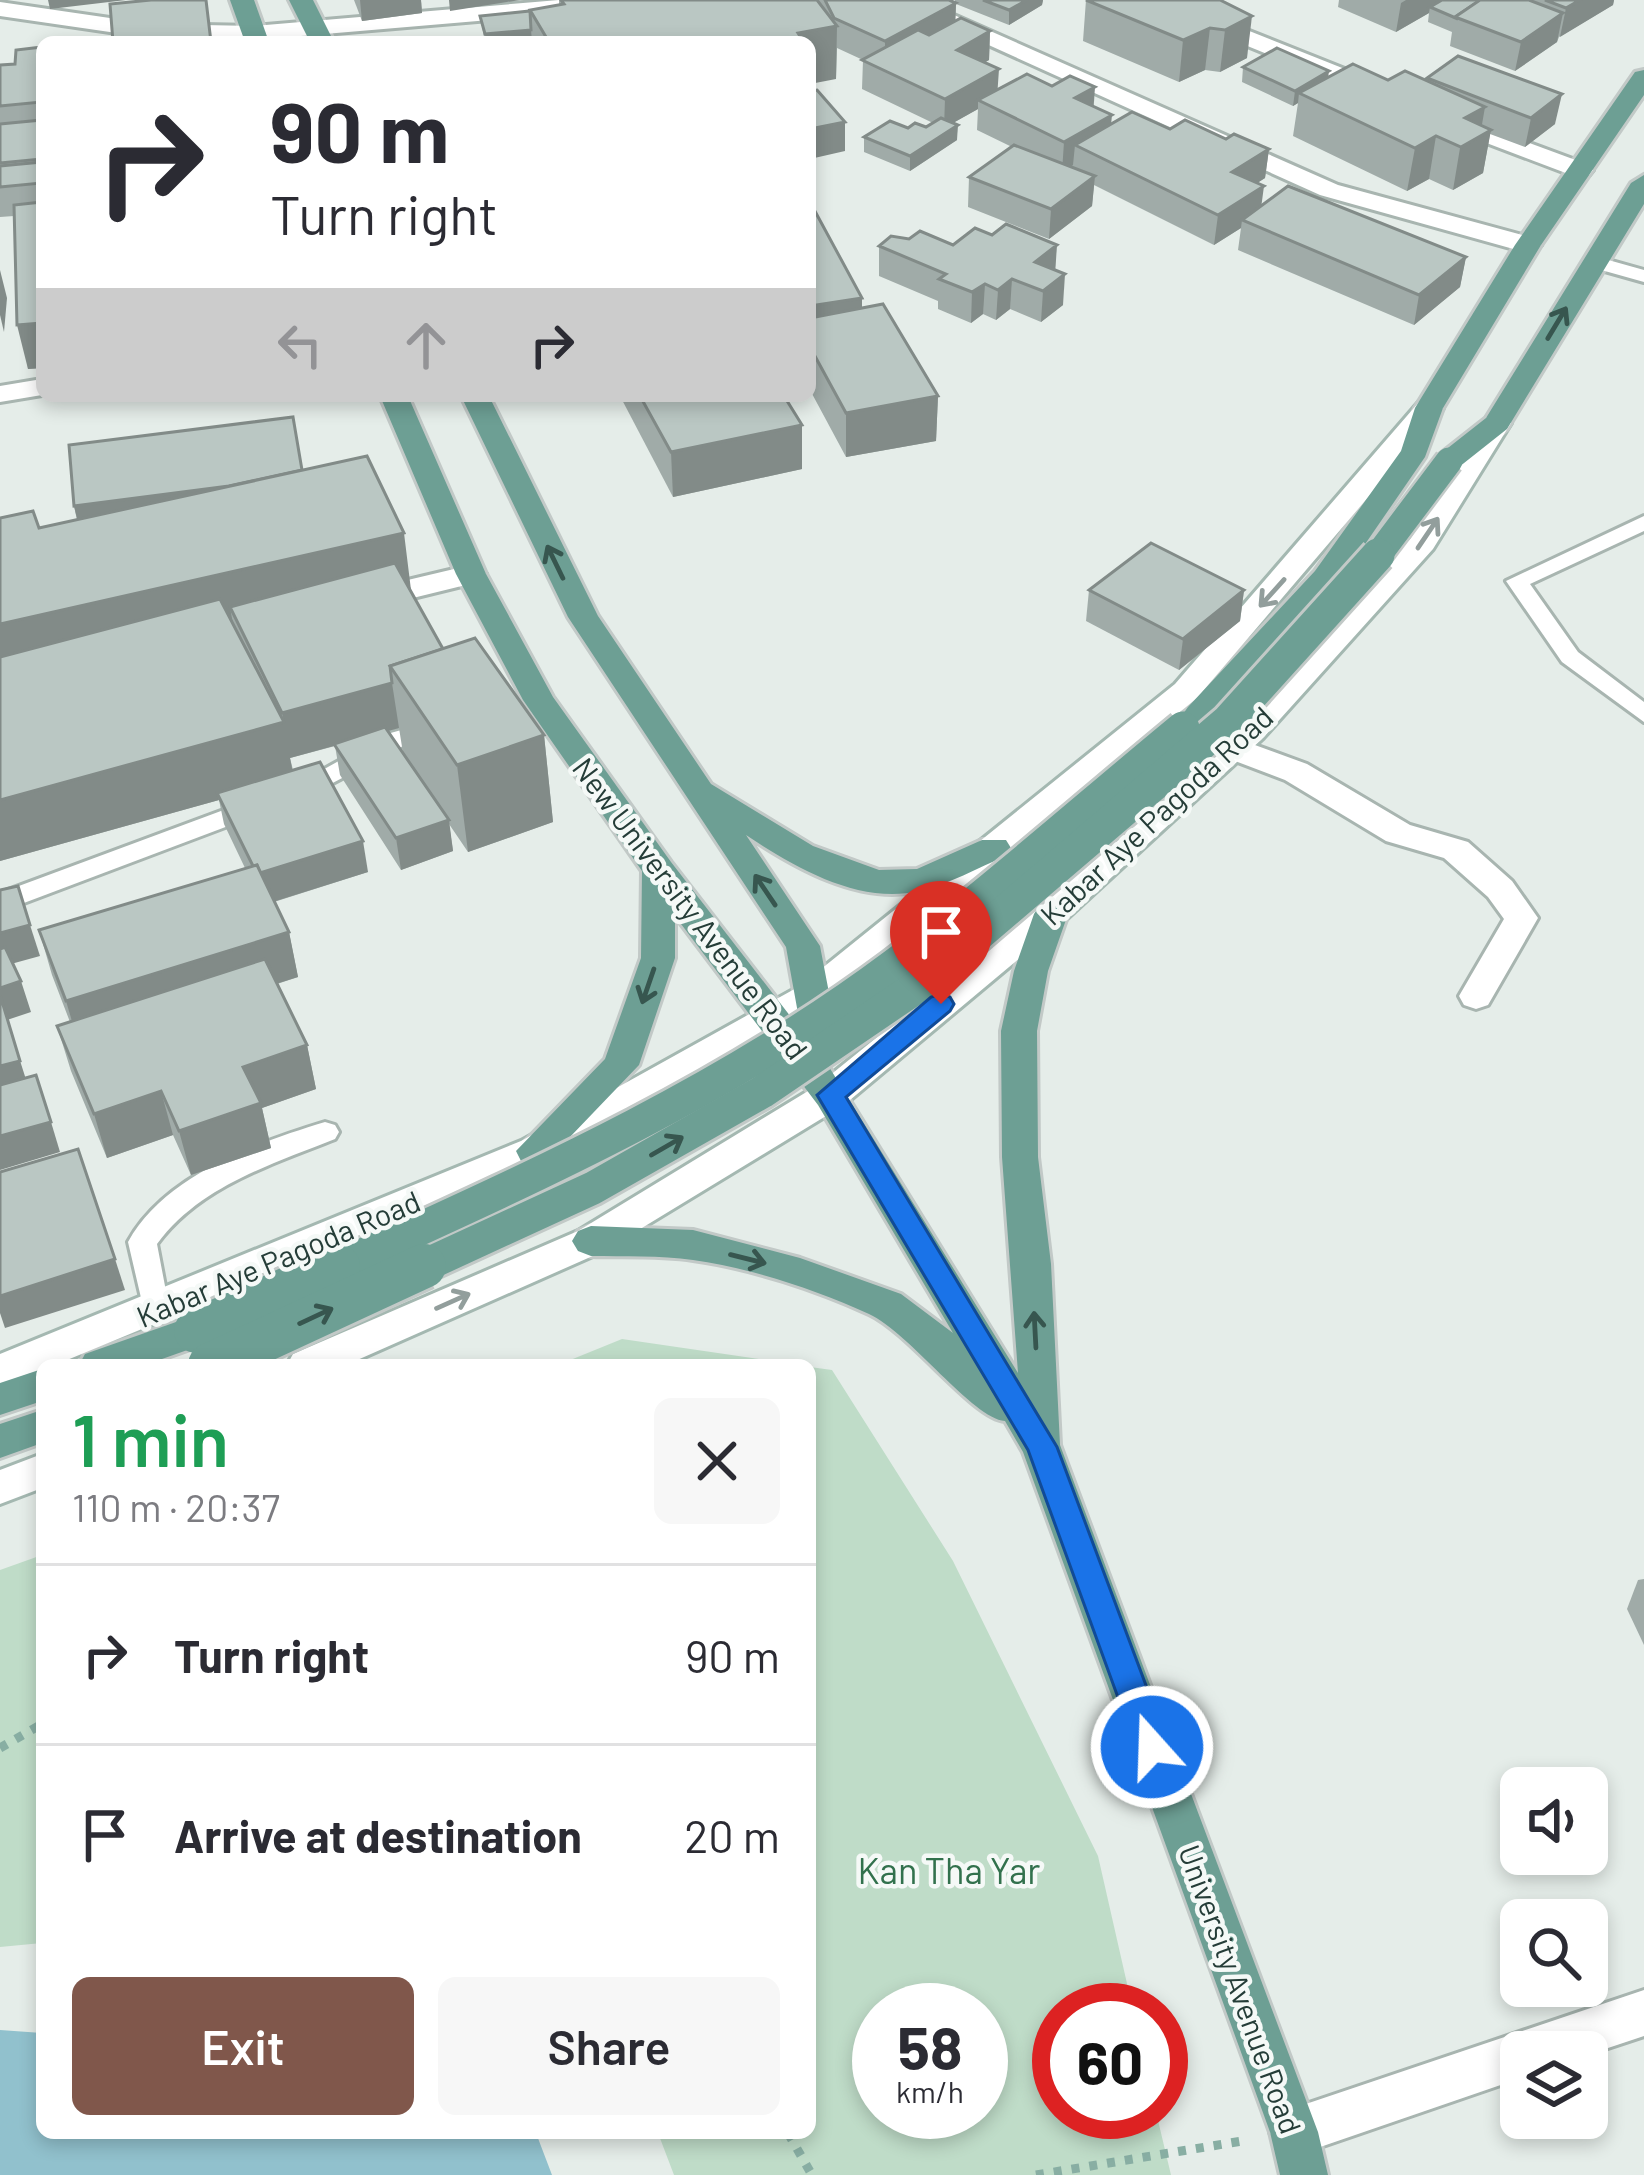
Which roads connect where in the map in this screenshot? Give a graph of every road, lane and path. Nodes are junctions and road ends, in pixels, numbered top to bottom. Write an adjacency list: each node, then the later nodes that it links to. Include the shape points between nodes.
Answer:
1 (242, 0): 10 (main road)
2 (301, 0): 8 (main road)
3 (642, 0): 5 (main road)
4 (901, 0): 15 (main road, via 1329,190)
5 (558, 3): 8 (main road)
6 (0, 9): 9 (main road)
7 (1183, 12): 13 (main road)
8 (318, 35): 11 (main road)
9 (238, 36)
10 (256, 36)
11 (287, 36)
12 (1644, 77): 13 (main road, Kabar Aye Pagoda Road)
13 (1580, 170): 15 (main road, Kabar Aye Pagoda Road)
14 (1644, 183): 16 (main road, Kabar Aye Pagoda Road)
15 (1528, 245): 22 (main road, Kabar Aye Pagoda Road)
16 (1594, 262): 17 (lane); 23 (main road, Kabar Aye Pagoda Road, one-way to 16)
17 (1644, 276)
18 (36, 389): 19 (main road)
19 (0, 394)
20 (397, 402): 28 (main road, New University Avenue Road)
21 (478, 402): 34 (main road, New University Avenue Road, one-way to 21, via 583,617)
22 (1430, 408): 24 (main road, Kabar Aye Pagoda Road); 30 (main road, Kabar Aye Pagoda Road, one-way to 30)
23 (1497, 423): 24 (main road); 33 (main road, Kabar Aye Pagoda Road, one-way to 23, via 1423,543)
24 (1432, 456): 47 (main road, Kabar Aye Pagoda Road, bridge, via 1199,714 892,967 738,1068 572,1160 196,1331); 48 (main road, Kabar Aye Pagoda Road, one-way to 24, bridge, via 593,1188 762,1092 918,986 1228,721 1370,566)
25 (1644, 523): 27 (lane)
26 (1644, 534): 27 (lane)
27 (1598, 542): 31 (lane, via 1517,581 1570,657)
28 (471, 574): 29 (main road); 36 (main road, New University Avenue Road, via 529,703)
29 (336, 608)
30 (1158, 714): 33 (main road, via 1186,742); 35 (main road, Kabar Aye Pagoda Road)
31 (1644, 714)
32 (457, 723): 37 (lane, via 395,740 297,791)
33 (1231, 750): 38 (main road, Kabar Aye Pagoda Road); 40 (main road, via 1296,772 1398,833 1456,850 1500,889 1521,918)
34 (690, 780): 35 (main road, via 778,842 857,877 908,882); 39 (main road, New University Avenue Road, one-way to 34, via 802,946)
35 (994, 848): 39 (main road, Kabar Aye Pagoda Road)
36 (659, 870): 41 (main road, New University Avenue Road); 44 (main road, one-way to 44, via 658,958 621,1065)
37 (0, 903)
38 (1051, 914): 42 (main road, Kabar Aye Pagoda Road); 55 (main road, one-way to 38, via 1019,1030)
39 (812, 995): 41 (main road, Kabar Aye Pagoda Road); 42 (main road, New University Avenue Road)
40 (1476, 996)
41 (773, 1021): 42 (main road, New University Avenue Road); 44 (main road, Kabar Aye Pagoda Road)
42 (831, 1095): 45 (main road, Kabar Aye Pagoda Road); 55 (main road, University Avenue Road)
43 (326, 1132): 46 (lane, via 208,1182 159,1215 142,1242)
44 (534, 1151): 46 (main road, Kabar Aye Pagoda Road)
45 (591, 1241): 49 (main road, Kabar Aye Pagoda Road, one-way to 45); 55 (main road, one-way to 55, via 692,1245 887,1305 939,1344)
46 (155, 1307): 50 (main road, Kabar Aye Pagoda Road)
47 (115, 1359)
48 (223, 1359)
49 (321, 1359)
50 (0, 1371)
51 (36, 1386): 52 (main road)
52 (0, 1399)
53 (36, 1428): 54 (main road)
54 (0, 1441)
55 (1042, 1447): 64 (main road, University Avenue Road)
56 (36, 1473): 57 (main road)
57 (0, 1487)
58 (36, 1727): 59 (path)
59 (0, 1748)
60 (1644, 2013): 61 (main road)
61 (1592, 2031)
62 (1500, 2064): 64 (main road)
63 (791, 2139): 65 (path)
64 (1299, 2154): 66 (path)
65 (812, 2175)
66 (1036, 2175)

